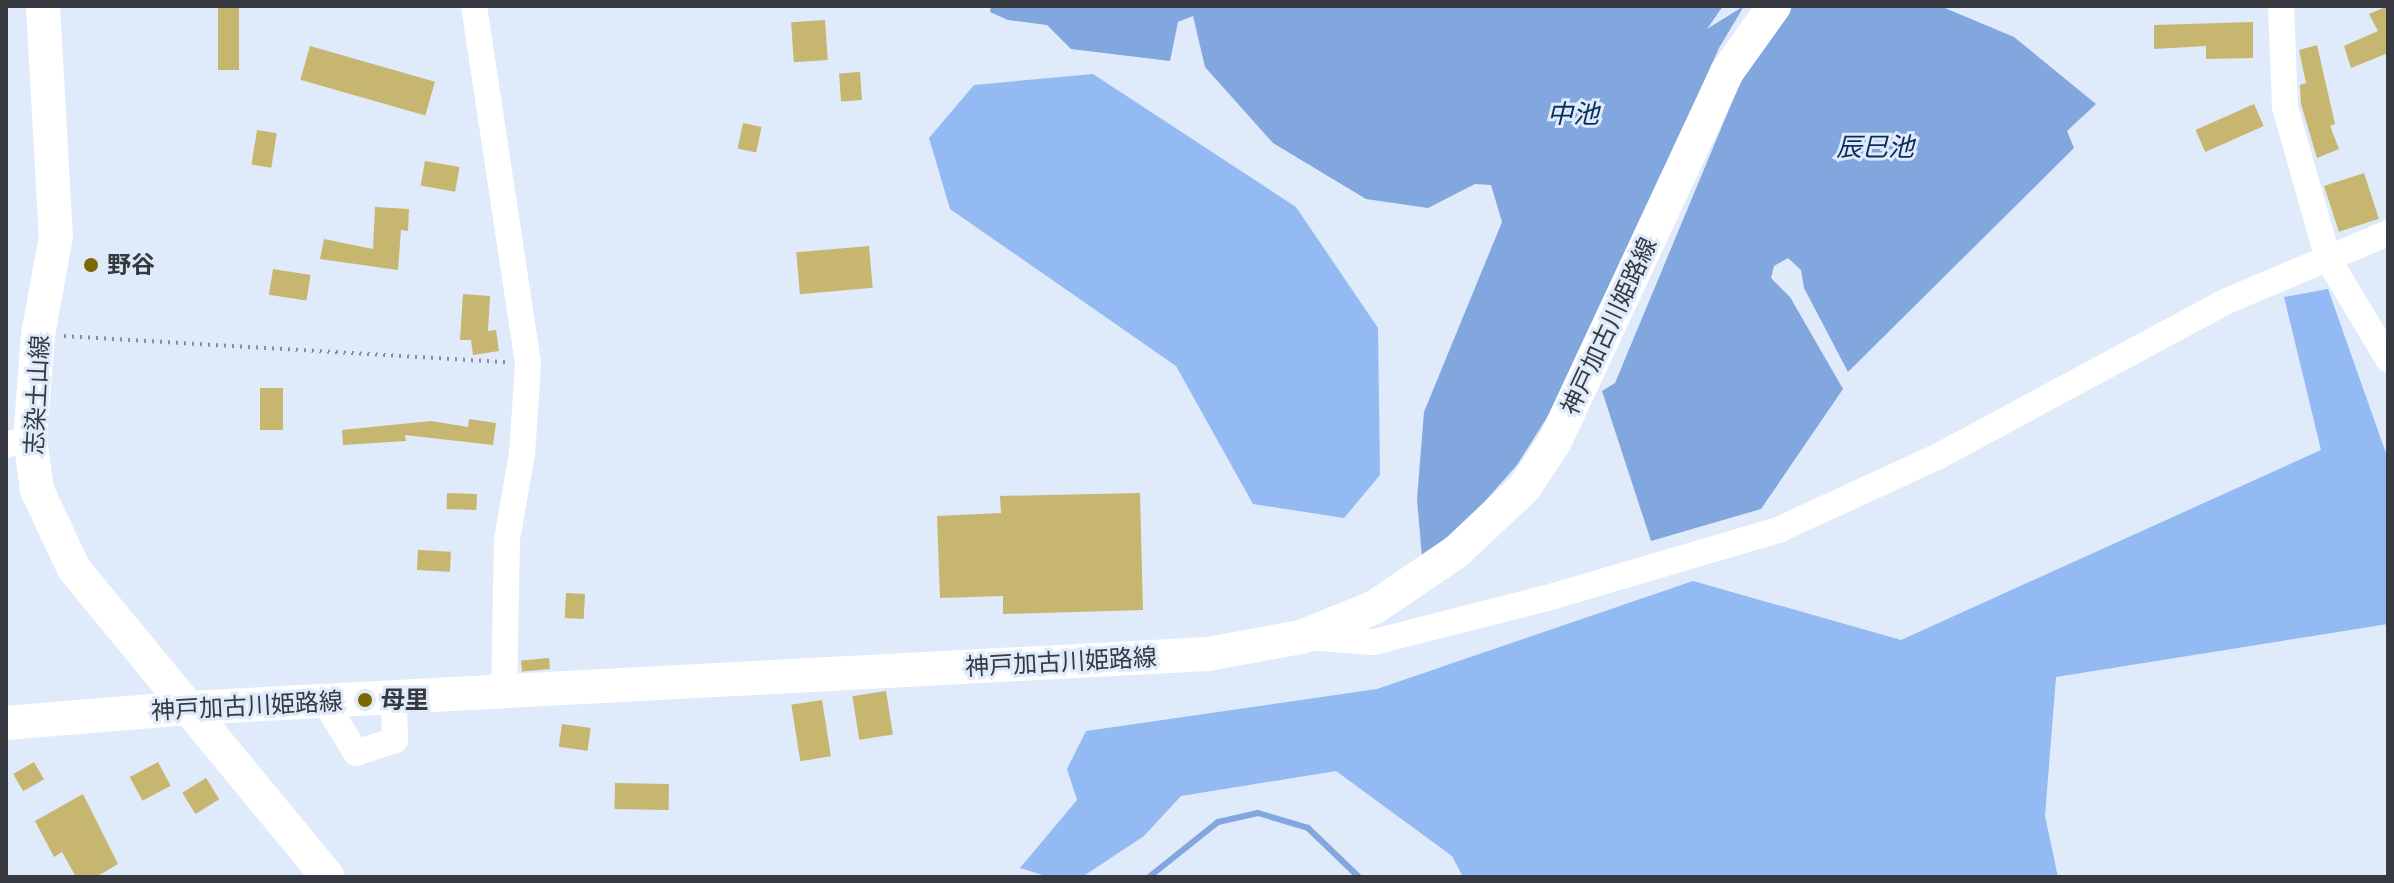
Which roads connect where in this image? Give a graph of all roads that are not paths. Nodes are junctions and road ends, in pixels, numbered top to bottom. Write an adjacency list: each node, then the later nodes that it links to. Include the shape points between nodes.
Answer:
1 (43, 6): 8 (main road, 志染土山線, via 56,236)
2 (474, 6): 10 (street, via 528,364 522,454 507,539)
3 (1774, 6): 9 (main road, 神戸加古川姫路線, via 1727,72 1555,441 1525,487 1456,552 1375,607)
4 (2281, 6): 6 (street, via 2285,107)
5 (2388, 233): 6 (street)
6 (2328, 259): 7 (street); 9 (street, via 2227,301 1937,457 1778,530 1374,642)
7 (2388, 359)
8 (18, 441): 13 (main road, 志染土山線, via 74,569)
9 (1301, 637): 10 (main road, 神戸加古川姫路線, via 1208,654)
10 (504, 694): 11 (main road, 神戸加古川姫路線)
11 (394, 699): 12 (main road, 神戸加古川姫路線); 12 (street, via 395,740 356,753)
12 (325, 702): 13 (main road, 神戸加古川姫路線)
13 (188, 708): 14 (main road, 神戸加古川姫路線); 15 (main road, 志染土山線)
14 (6, 723)
15 (328, 877)

